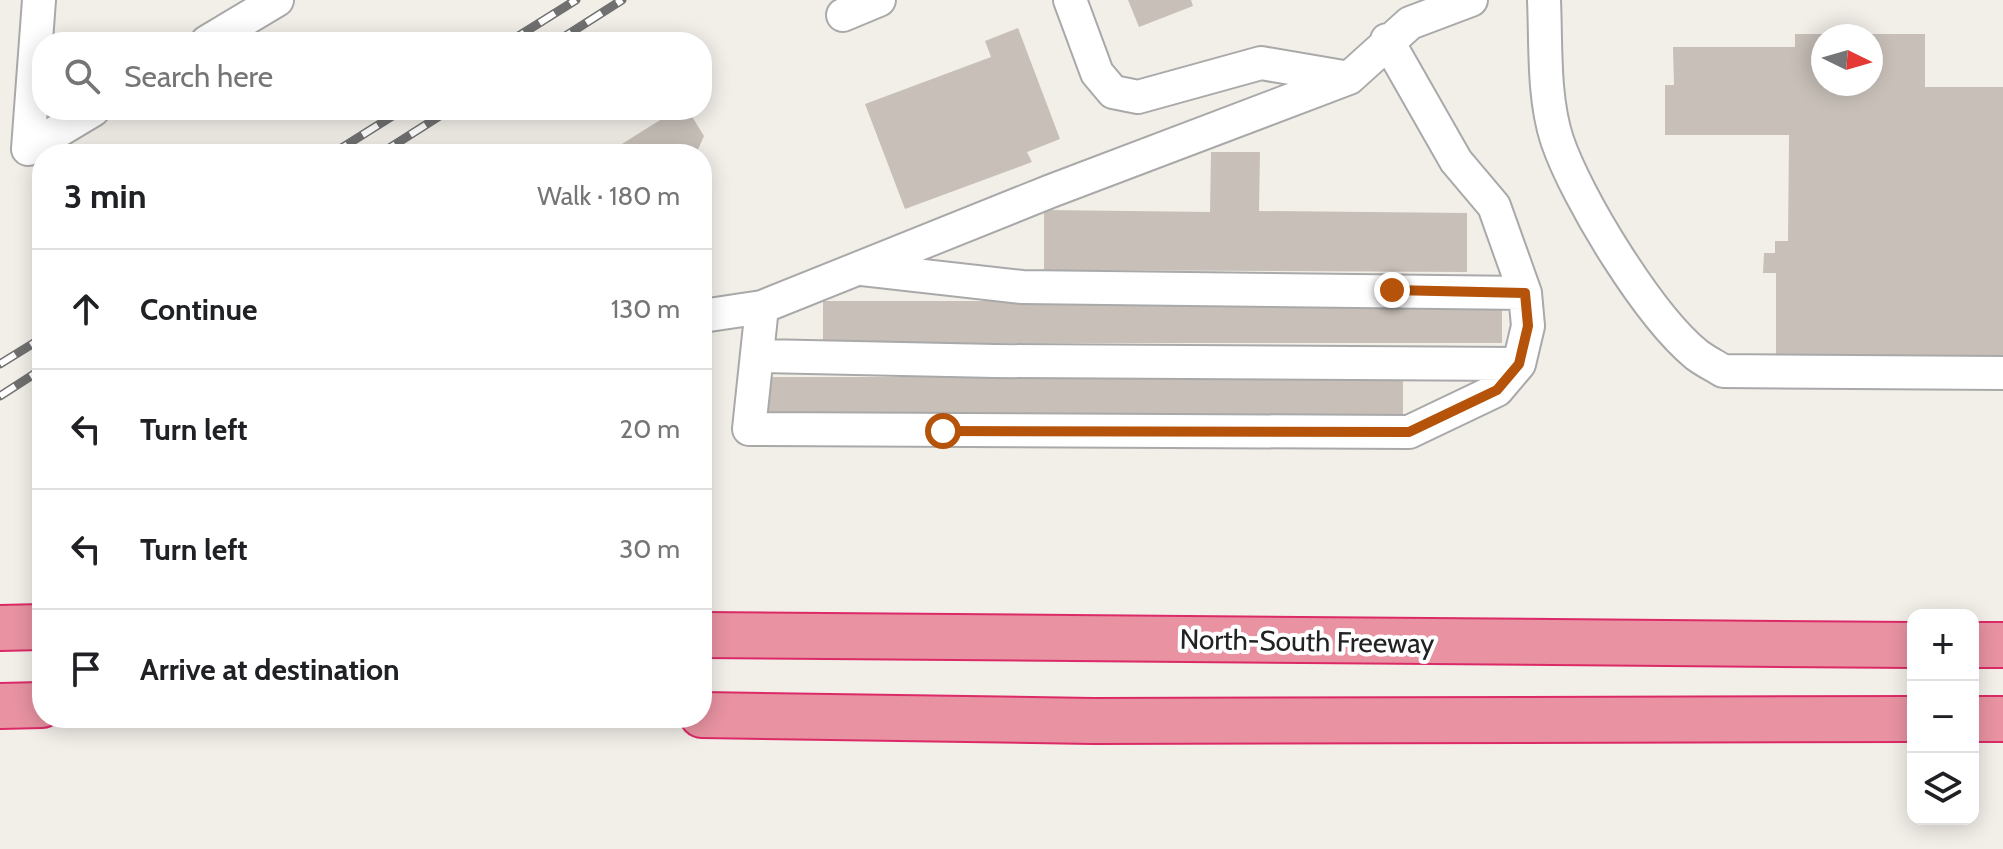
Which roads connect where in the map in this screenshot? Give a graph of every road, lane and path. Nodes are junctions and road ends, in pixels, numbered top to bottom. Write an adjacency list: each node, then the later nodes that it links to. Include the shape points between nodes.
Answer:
1 (39, 0): 8 (street)
2 (277, 0): 9 (street)
3 (879, 0): 7 (street)
4 (1070, 0): 11 (street, via 1097,73 1113,92 1138,97 1261,63)
5 (1471, 0): 10 (street, via 1410,23)
6 (1544, 0): 22 (street, via 1550,100 1563,152 1615,250 1659,313 1698,356 1723,371)
7 (843, 15)
8 (37, 32)
9 (224, 32)
10 (1387, 40): 11 (street); 17 (street, via 1456,161 1494,206)
11 (1349, 78): 16 (street)
12 (32, 95): 15 (street, via 28,149)
13 (76, 120): 14 (street)
14 (36, 144)
15 (32, 147)
16 (858, 268): 17 (street, via 1022,287); 18 (street)
17 (1525, 293): 21 (street, via 1528,326)
18 (762, 307): 19 (street); 20 (street)
19 (712, 314)
20 (757, 356): 21 (street); 21 (street, via 749,429 1409,432 1497,390)
21 (1519, 364)
22 (2003, 373)
23 (32, 627): 24 (highway)
24 (0, 628)
25 (712, 635): 26 (highway, North-South Freeway)
26 (1907, 645)
27 (1979, 645): 28 (highway)
28 (2003, 645)
29 (32, 705): 30 (highway)
30 (0, 706)
31 (712, 715): 32 (highway, via 1093,721)
32 (1907, 719)
33 (1979, 719): 34 (highway)
34 (2003, 719)

